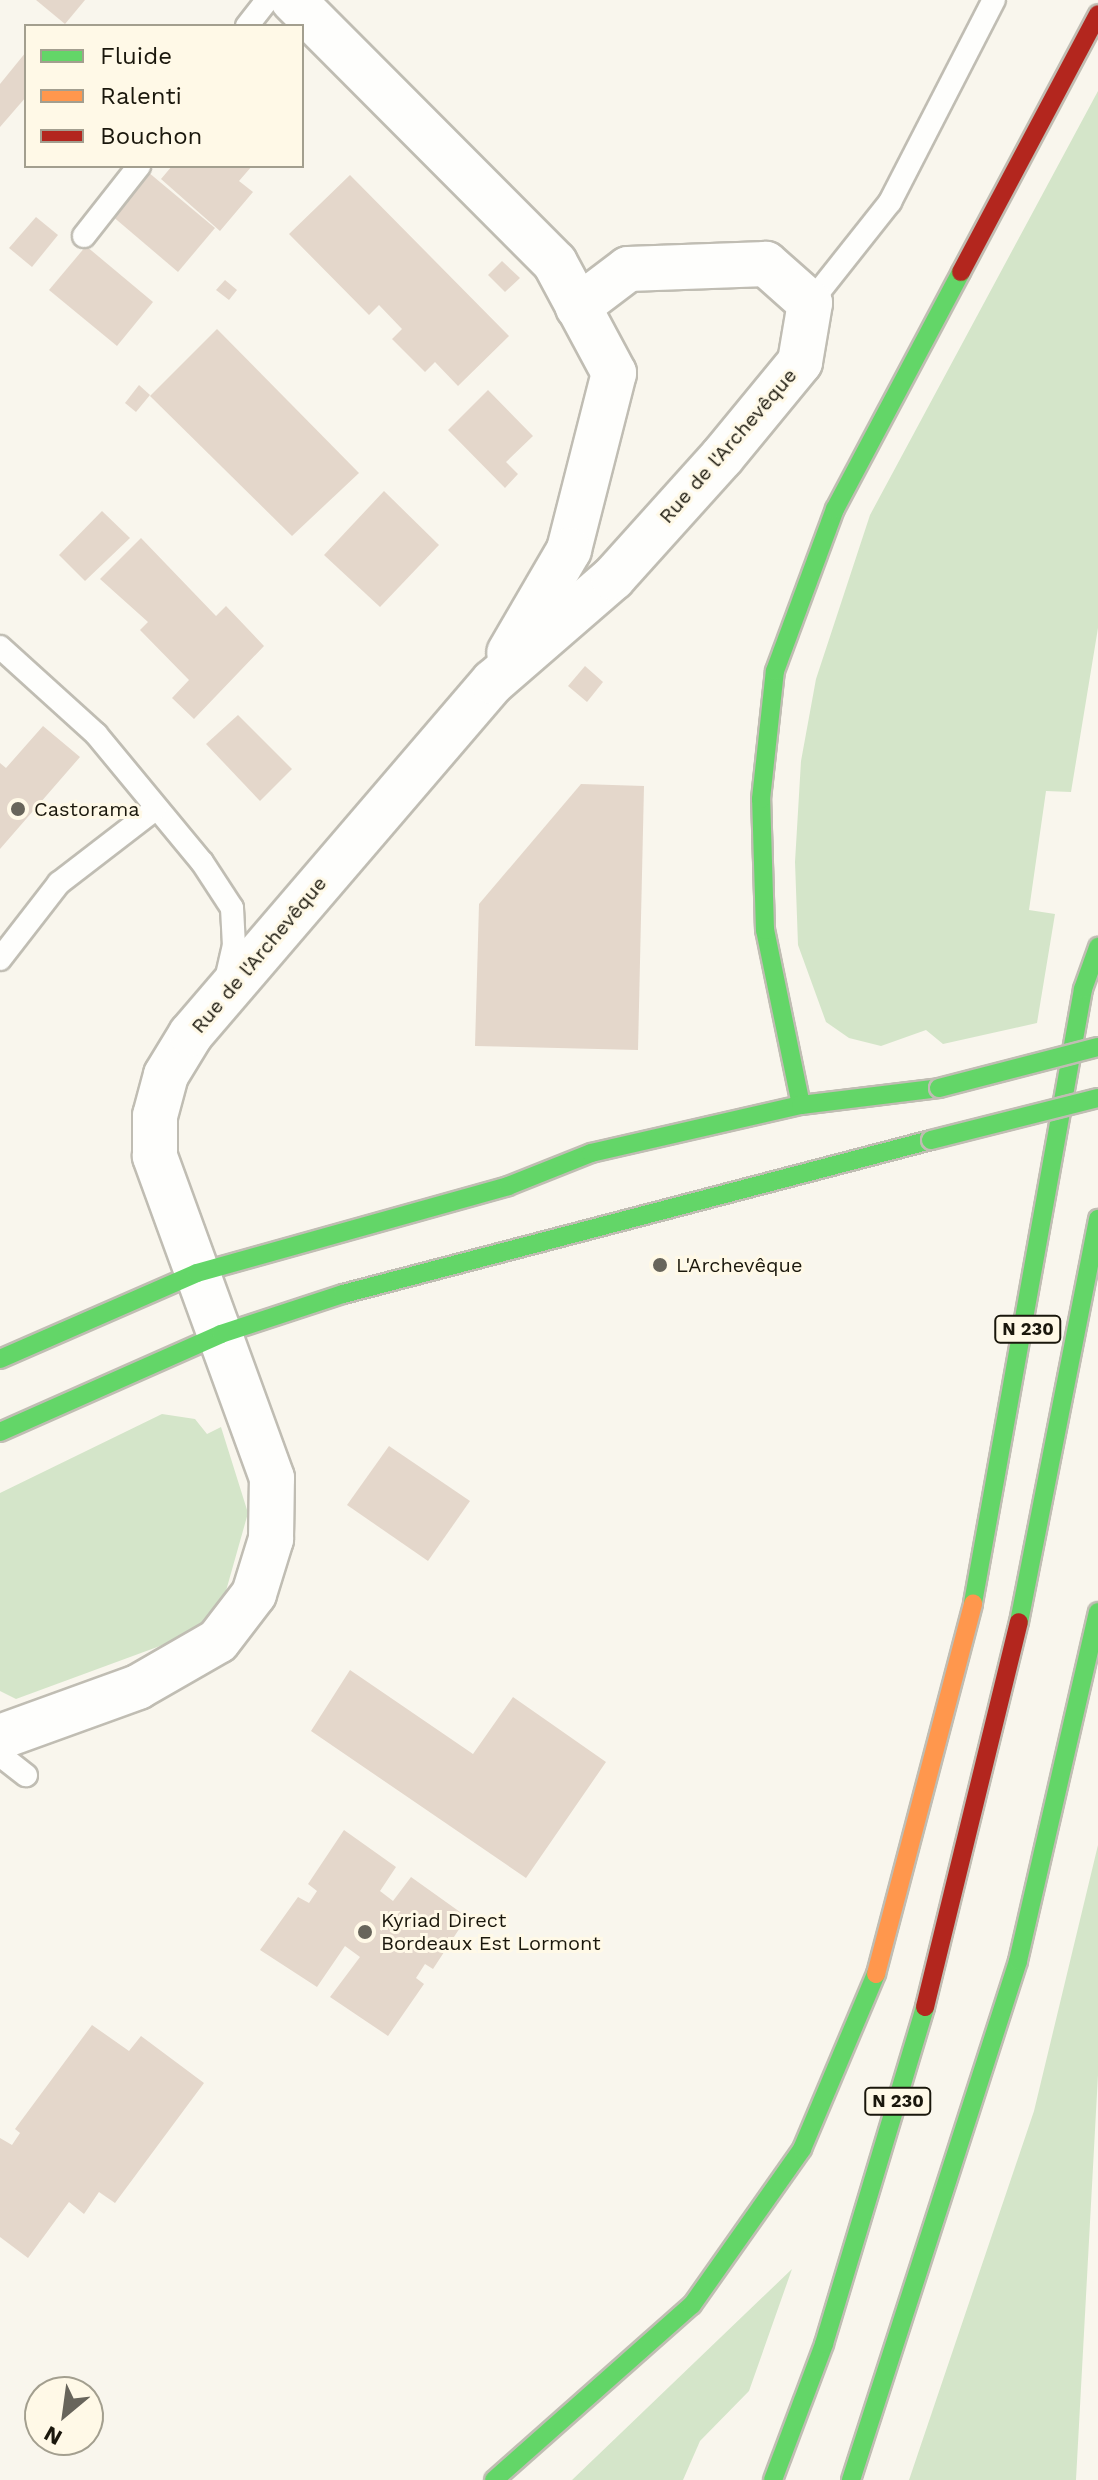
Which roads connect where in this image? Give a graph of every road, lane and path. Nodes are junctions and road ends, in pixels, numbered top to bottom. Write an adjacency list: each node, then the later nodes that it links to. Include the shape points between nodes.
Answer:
1 (267, 0): 5 (lane)
2 (293, 0): 9 (street, Rue de l'Archevêque, via 555,263)
3 (994, 0): 8 (lane, via 890,202)
4 (1098, 14): 18 (main road, via 835,509 775,671 761,799 765,930)
5 (249, 24)
6 (137, 168): 7 (lane)
7 (84, 236)
8 (810, 303): 9 (street, via 766,264 628,269); 11 (street, Rue de l'Archevêque, via 800,362 722,457 613,578)
9 (578, 307): 11 (street, Rue de l'Archevêque, via 614,373 600,445 569,550)
10 (0, 647): 12 (lane, via 96,734)
11 (493, 682): 15 (street, Rue de l'Archevêque)
12 (155, 809): 14 (lane, via 59,883); 15 (lane, via 202,862 232,908 234,945)
13 (1098, 947): 31 (main road, N 230, via 1083,989 1000,1481 950,1710 894,1924 849,2050 802,2149 692,2305)
14 (0, 959)
15 (222, 996): 23 (street, Rue de l'Archevêque, via 166,1075 155,1116 155,1156)
16 (1098, 1047): 18 (main road, bridge, via 939,1088)
17 (1098, 1098): 21 (main road, bridge)
18 (801, 1105): 19 (main road); 23 (main road, via 591,1153 508,1186)
19 (822, 1127)
20 (844, 1141): 21 (main road)
21 (878, 1153): 24 (main road, via 343,1294)
22 (1098, 1219): 32 (main road, N 230, via 1050,1488 946,1938 824,2344)
23 (197, 1273): 24 (street, Rue de l'Archevêque); 25 (main road)
24 (221, 1334): 26 (main road); 28 (street, Rue de l'Archevêque, via 272,1478 271,1539 254,1594 218,1641 138,1687)
25 (0, 1359)
26 (0, 1432)
27 (1098, 1612): 33 (main road, via 1018,1961)
28 (0, 1737)
29 (0, 1755): 30 (lane)
30 (26, 1775)
31 (494, 2480)
32 (773, 2480)
33 (851, 2480)

